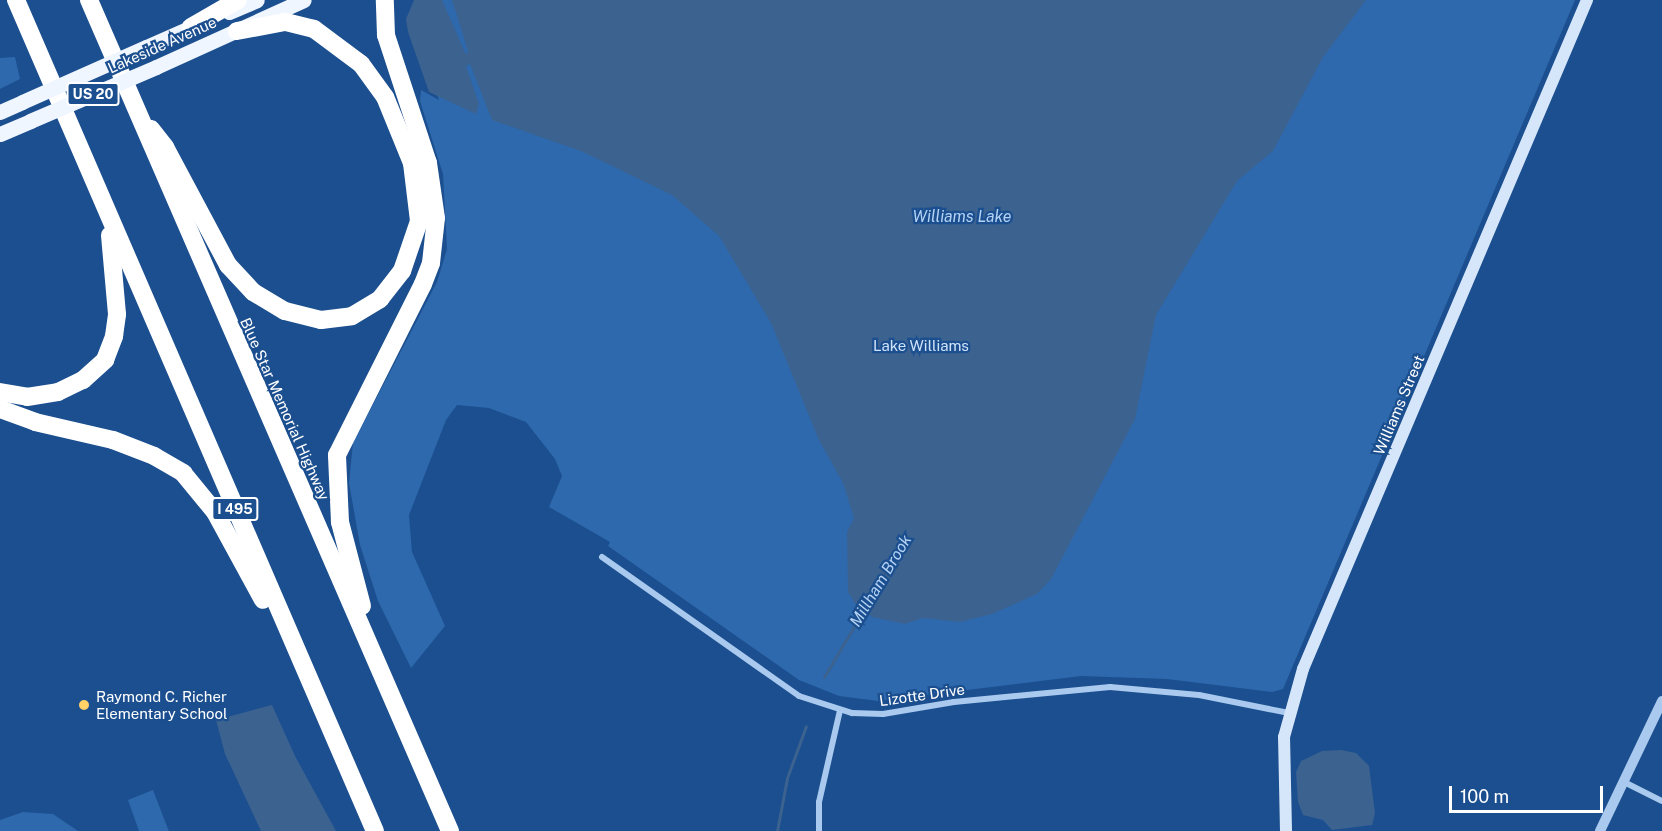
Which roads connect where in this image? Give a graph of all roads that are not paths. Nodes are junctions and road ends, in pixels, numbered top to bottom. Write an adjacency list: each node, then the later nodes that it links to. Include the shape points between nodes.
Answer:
1 (7, 0): 11 (highway)
2 (16, 0): 11 (highway, I 495)
3 (90, 0): 12 (highway, Blue Star Memorial Highway)
4 (238, 0): 9 (highway)
5 (256, 0): 9 (main road, Lakeside Avenue / US 20)
6 (304, 0): 10 (main road, Lakeside Avenue / US 20)
7 (385, 0): 19 (highway, via 386,35 428,163 436,218 431,263 423,284 348,428 335,468 344,544)
8 (1587, 0): 22 (main road, Williams Street, via 1303,669)
9 (191, 27): 13 (main road, Lakeside Avenue / US 20, bridge)
10 (237, 31): 12 (highway, via 285,22 314,29 361,64 385,97 411,163 419,221 410,255 380,299 352,316 321,320 285,312 252,292 228,265 165,147); 14 (main road, Lakeside Avenue / US 20, bridge)
11 (45, 67): 15 (highway, I 495)
12 (136, 111): 19 (highway, Blue Star Memorial Highway)
13 (0, 112)
14 (0, 134)
15 (97, 187): 16 (highway, via 115,273 116,321 109,352 88,376 64,390 35,396); 23 (highway, I 495)
16 (0, 392)
17 (0, 409): 23 (highway, via 135,448 190,478 230,539)
18 (602, 557): 21 (street, Lizotte Drive, via 799,696)
19 (383, 677): 27 (highway, Blue Star Memorial Highway)
20 (1662, 701): 24 (street)
21 (840, 710): 22 (street, Lizotte Drive, via 883,714 954,702 1110,687 1199,695); 28 (street, via 819,802)
22 (1289, 714): 29 (main road, Williams Street, via 1282,759)
23 (345, 764): 26 (highway, I 495)
24 (1624, 782): 25 (street); 30 (street)
25 (1662, 801)
26 (375, 831)
27 (450, 831)
28 (819, 831)
29 (1286, 831)
30 (1600, 831)

